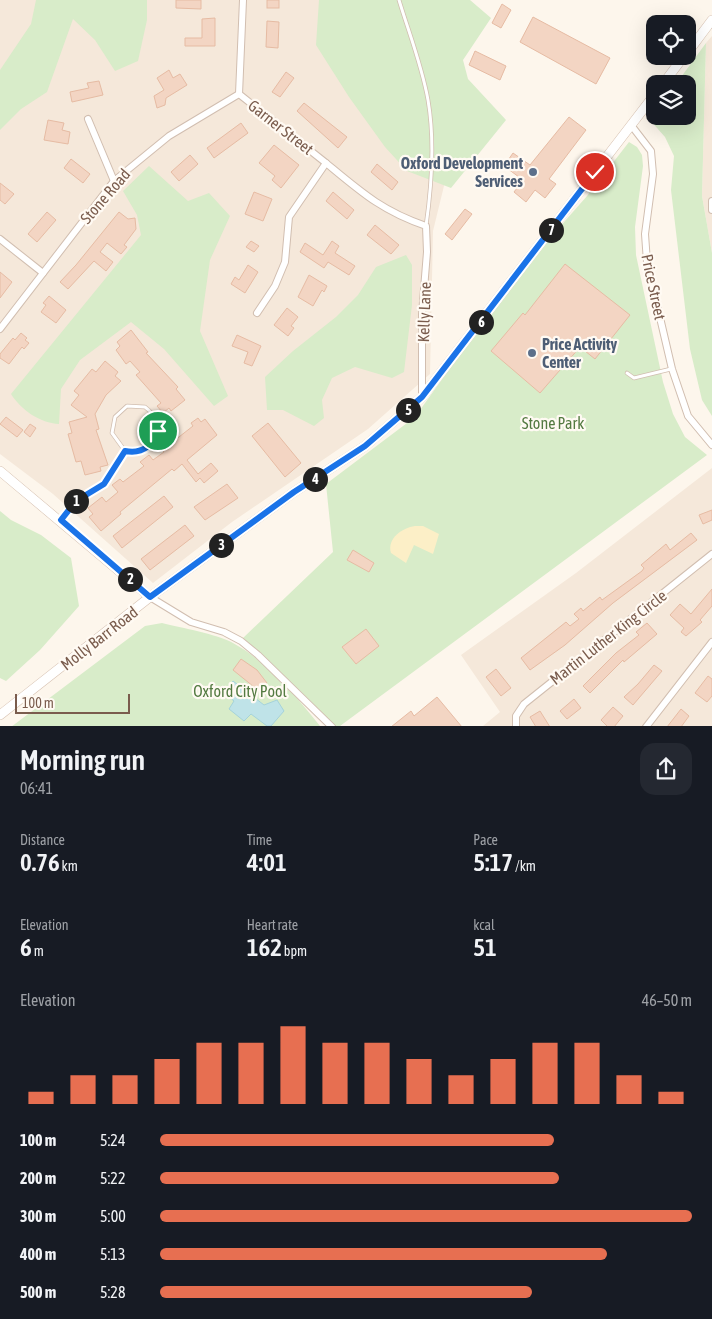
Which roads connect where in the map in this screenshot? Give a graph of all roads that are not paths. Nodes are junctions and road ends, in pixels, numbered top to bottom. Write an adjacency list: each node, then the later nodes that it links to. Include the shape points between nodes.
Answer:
1 (243, 0): 5 (street, Garner Street)
2 (399, 0): 13 (lane, via 428,98 430,194)
3 (712, 20): 4 (main road)
4 (696, 41)
5 (239, 94): 9 (street, Garner Street); 10 (street, Stone Road, via 169,136)
6 (646, 106): 8 (main road, Molly Barr Road)
7 (88, 118): 10 (street)
8 (631, 125): 18 (street, Price Street, via 651,151 653,162 645,234 647,262); 20 (main road, Molly Barr Road)
9 (326, 163): 13 (street, Garner Street, via 398,217); 16 (street, via 289,217 285,262 275,286)
10 (114, 181): 15 (street, Stone Road)
11 (712, 201): 12 (street)
12 (712, 210)
13 (426, 226): 20 (street, Kelly Lane)
14 (0, 238): 15 (street)
15 (43, 273): 17 (street, Stone Road)
16 (257, 312)
17 (0, 329)
18 (672, 369): 19 (lane, via 634,378); 21 (street, Price Street, via 688,416)
19 (626, 374)
20 (422, 397): 26 (main road, Molly Barr Road, via 365,446 294,492)
21 (712, 445)
22 (125, 451): 22 (lane, via 142,450 155,440 158,423 145,407 127,406 115,417 112,433); 24 (lane, via 104,484 76,501)
23 (0, 471): 24 (main road)
24 (61, 520): 26 (main road)
25 (712, 554): 30 (street, Martin Luther King Circle, via 524,704 516,716)
26 (150, 597): 28 (main road, Molly Barr Road); 29 (street, via 191,622 241,641)
27 (712, 642): 31 (street)
28 (0, 715)
29 (332, 726)
30 (516, 726)
31 (646, 726)

